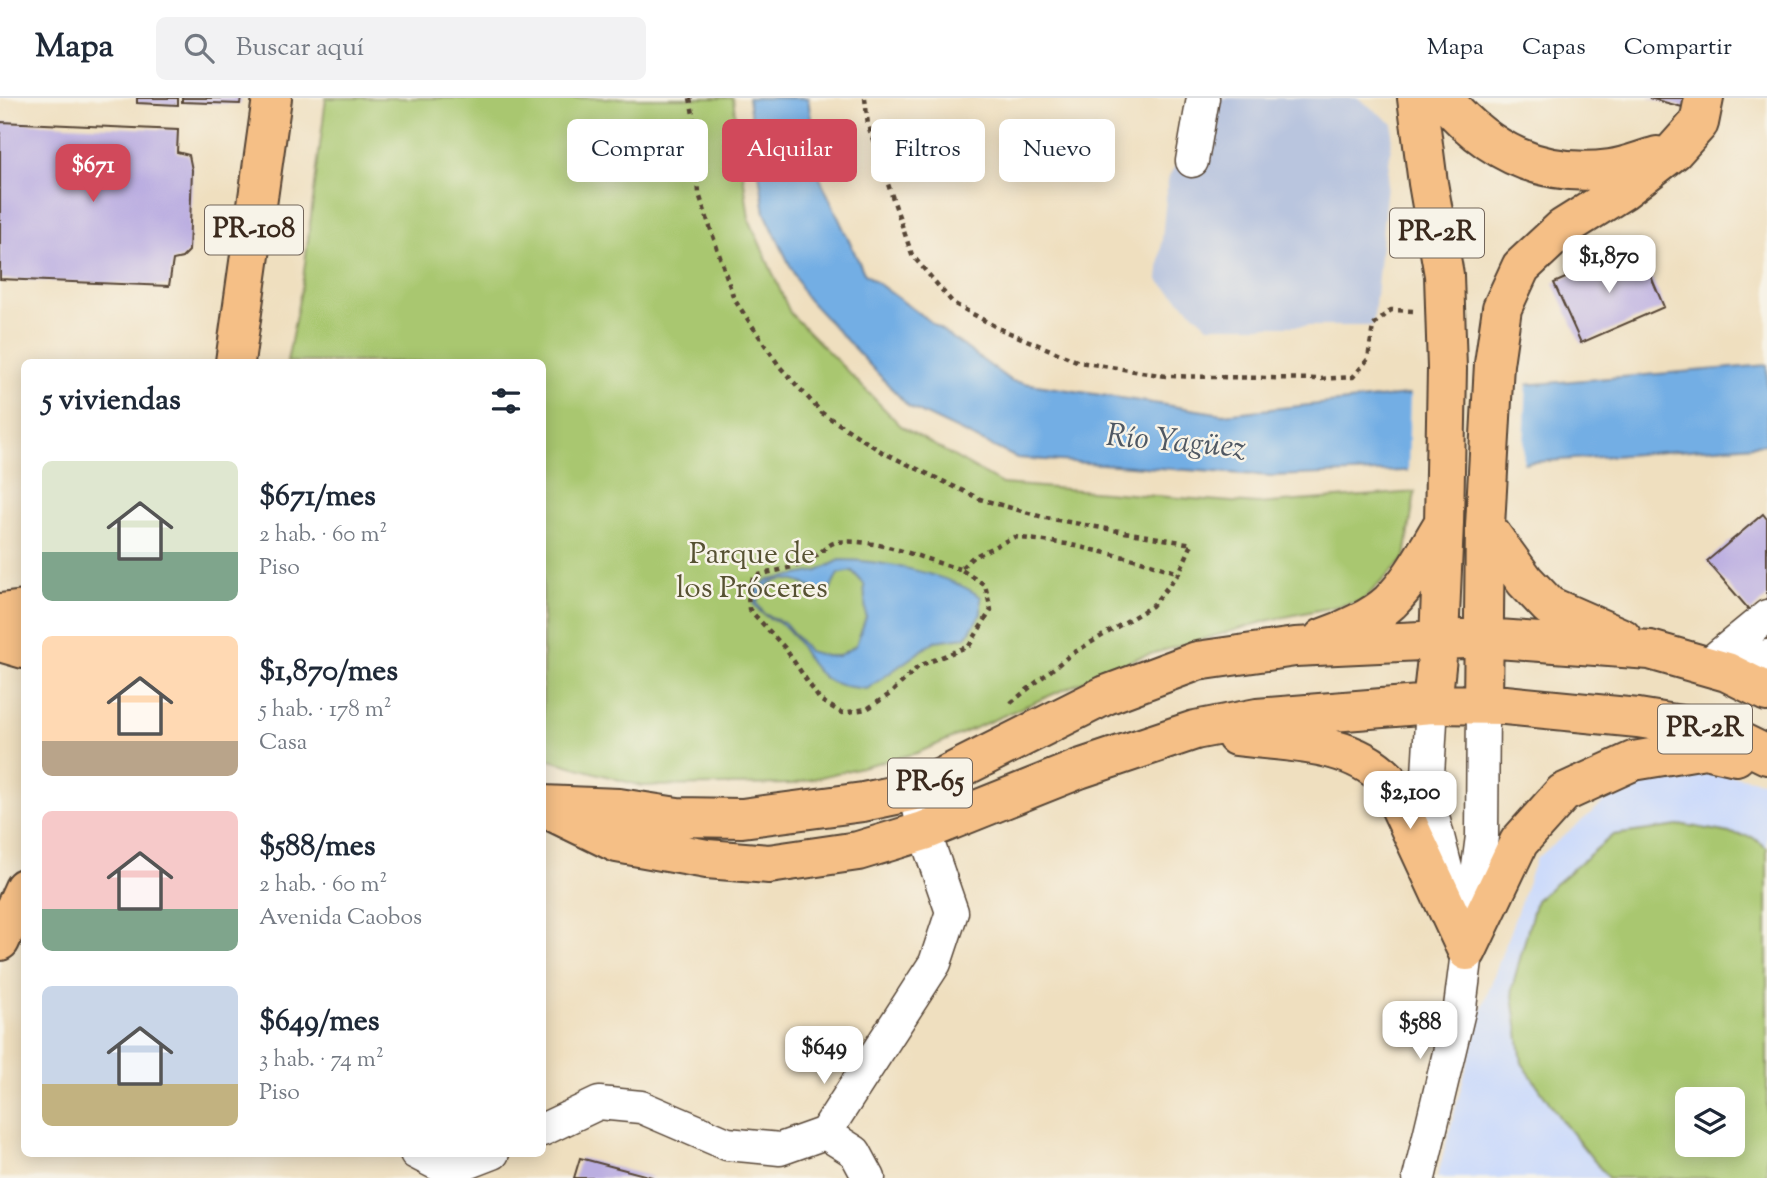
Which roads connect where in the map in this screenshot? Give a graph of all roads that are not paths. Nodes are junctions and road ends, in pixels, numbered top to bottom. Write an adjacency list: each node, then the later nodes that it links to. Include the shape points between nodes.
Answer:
1 (272, 98): 8 (main road, PR-108)
2 (1202, 98): 7 (street)
3 (1417, 98): 9 (main road, PR-2R, via 1444,275)
4 (1443, 98): 6 (main road, via 1464,122 1499,149 1538,165 1575,171 1612,169)
5 (1704, 98): 6 (main road, PR-2R, via 1699,123)
6 (1674, 151): 10 (main road, PR-2R, via 1563,228 1521,267 1502,308 1494,364)
7 (1192, 161)
8 (235, 359)
9 (1444, 523): 15 (main road, PR-2R); 17 (main road, via 1390,603 1344,631)
10 (1485, 526): 14 (main road, PR-2R); 19 (main road, via 1549,606)
11 (21, 610): 12 (main road)
12 (0, 613)
13 (1767, 616): 20 (street)
14 (1484, 638): 15 (main road, PR-65); 19 (main road, PR-2R); 22 (main road, PR-2R)
15 (1439, 639): 17 (main road, PR-65); 21 (main road, PR-2R)
16 (0, 642): 18 (main road)
17 (1295, 647): 26 (main road, PR-65, via 1197,660 1106,695)
18 (21, 648)
19 (1650, 650): 20 (main road, PR-2R)
20 (1745, 673)
21 (1432, 704): 22 (main road, PR-65); 23 (main road, PR-65, via 1257,718); 32 (street, via 1427,793)
22 (1483, 704): 24 (main road, PR-2R, via 1638,718 1718,731); 32 (street, via 1482,836)
23 (1195, 730): 29 (main road, PR-65, via 1079,769); 32 (main road, via 1327,747 1373,765 1387,779)
24 (1767, 755)
25 (1767, 763): 32 (main road, via 1705,750 1633,761 1563,793 1519,842)
26 (915, 791): 27 (main road, PR-65, via 742,818); 29 (street)
27 (546, 806)
28 (546, 808): 29 (main road, PR-65, via 617,843 707,859 769,864 858,851)
29 (924, 831): 34 (street, via 952,912 936,962)
30 (21, 895): 31 (main road)
31 (0, 941)
32 (1467, 951): 39 (street, via 1460,1007)
33 (546, 1128): 34 (street, via 599,1103 641,1107 727,1144 780,1149)
34 (824, 1133): 38 (street, via 855,1152)
35 (422, 1157): 37 (street)
36 (485, 1157): 37 (street)
37 (449, 1174)
38 (869, 1178)
39 (1419, 1178)

